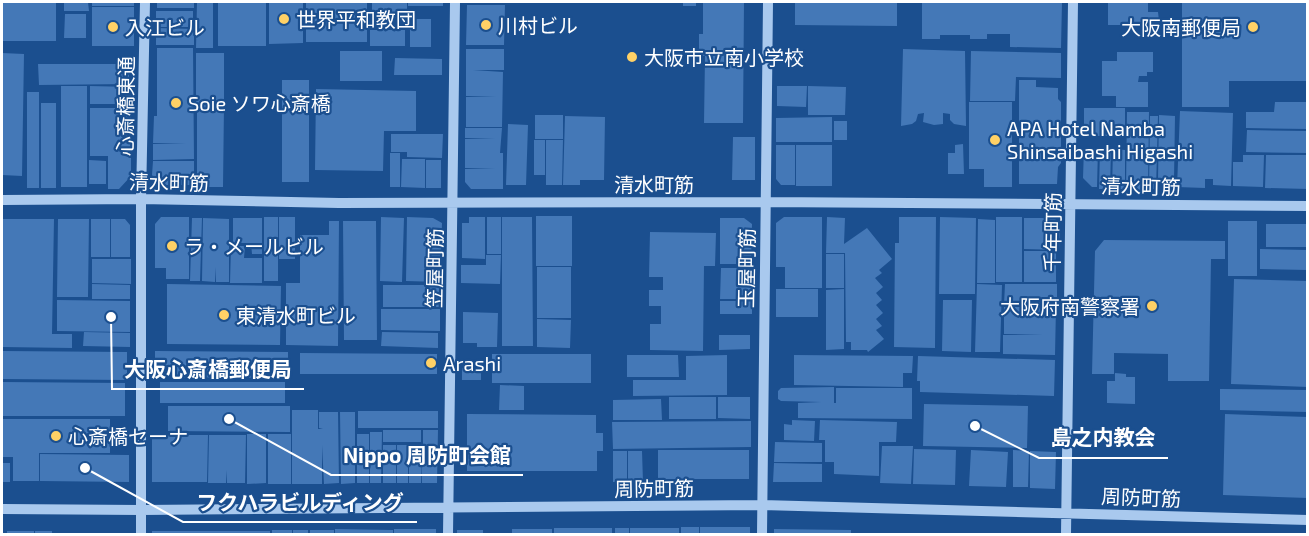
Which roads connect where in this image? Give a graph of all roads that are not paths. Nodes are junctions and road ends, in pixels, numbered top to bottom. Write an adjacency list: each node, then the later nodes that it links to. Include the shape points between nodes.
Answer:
1 (146, 2): 5 (street, 心斎橋東通)
2 (455, 2): 7 (street, 笠屋町筋)
3 (768, 2): 8 (street, 玉屋町筋)
4 (1073, 2): 9 (street, 千年町筋)
5 (141, 199): 6 (street, 清水町筋); 7 (street, 清水町筋); 14 (street, 心斎橋東通)
6 (2, 200)
7 (453, 202): 8 (street, 清水町筋); 12 (street, 笠屋町筋)
8 (765, 202): 9 (street, 清水町筋); 11 (street, 玉屋町筋)
9 (1070, 203): 10 (street, 清水町筋); 15 (street, 千年町筋)
10 (1308, 206)
11 (762, 505): 12 (street, 周防町筋); 15 (street, 周防町筋); 19 (street, 玉屋町筋)
12 (448, 508): 14 (street, 周防町筋); 18 (street, 笠屋町筋)
13 (2, 509): 14 (street, 周防町筋)
14 (141, 510): 17 (street, 心斎橋東通)
15 (1066, 513): 16 (street, 周防町筋); 20 (street, 千年町筋)
16 (1308, 520)
17 (141, 534)
18 (448, 534)
19 (762, 534)
20 (1066, 534)

